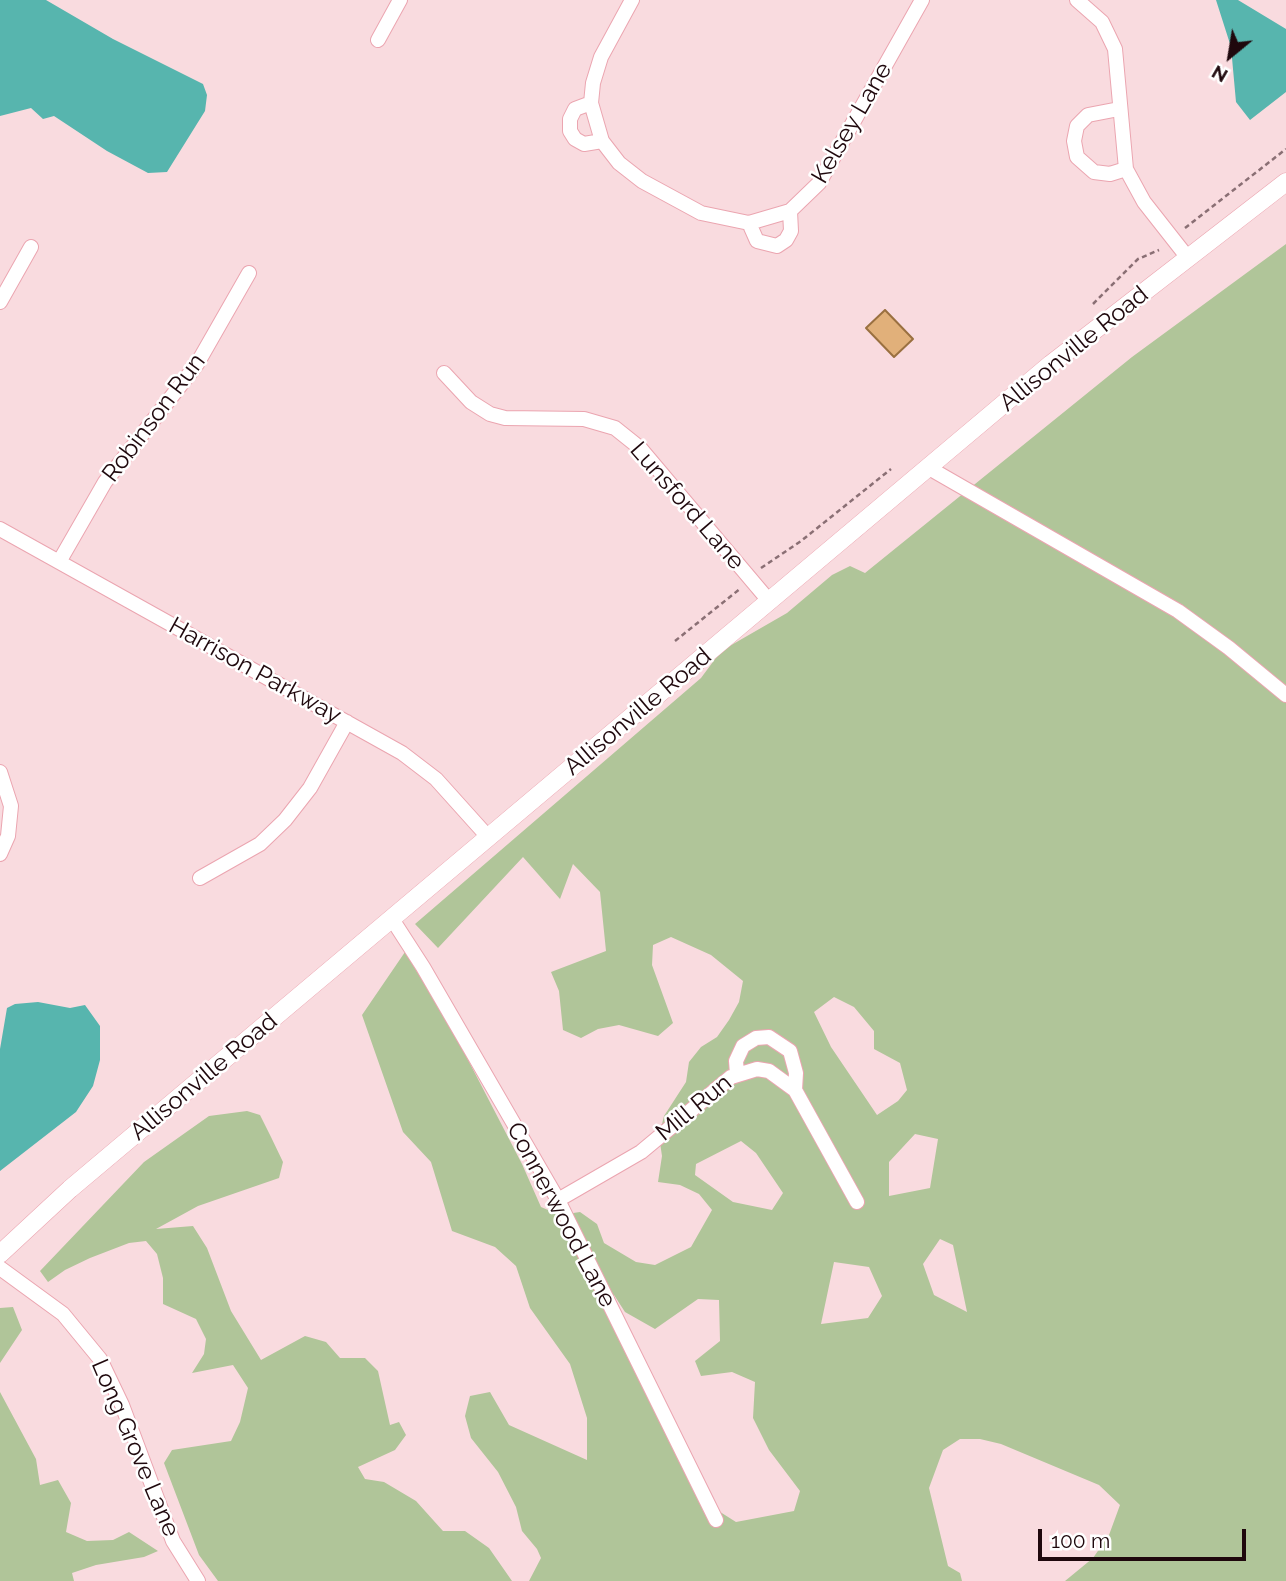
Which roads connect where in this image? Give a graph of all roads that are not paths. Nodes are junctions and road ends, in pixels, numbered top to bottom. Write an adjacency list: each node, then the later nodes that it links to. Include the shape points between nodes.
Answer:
1 (400, 0): 5 (street)
2 (632, 0): 6 (street, Kelsey Lane, via 601,57)
3 (922, 0): 11 (street, Kelsey Lane, via 824,176)
4 (1077, 0): 7 (street, via 1102,22 1115,49)
5 (378, 40)
6 (591, 103): 8 (street, Kelsey Lane); 8 (street, via 575,109 570,131 584,144)
7 (1119, 109): 9 (street); 9 (street, via 1088,115 1077,126 1074,141 1077,157 1094,172)
8 (602, 141): 12 (street, Kelsey Lane, via 636,177 701,213)
9 (1126, 169): 14 (street, via 1144,202)
10 (1286, 182): 14 (main road, Allisonville Road)
11 (790, 211): 12 (street, Kelsey Lane); 12 (street, via 791,231 777,246 757,241)
12 (749, 223)
13 (31, 247): 16 (street)
14 (1188, 258): 18 (main road, Allisonville Road, via 1051,364)
15 (248, 273): 20 (street, Robinson Run, via 197,364 105,482)
16 (0, 302)
17 (444, 373): 21 (street, Lunsford Lane, via 471,402 490,414 583,419 615,428 640,449)
18 (929, 468): 21 (main road, Allisonville Road); 22 (street, via 1178,611)
19 (0, 529): 20 (street, Harrison Parkway)
20 (59, 562): 23 (street, Harrison Parkway)
21 (770, 602): 25 (main road, Allisonville Road)
22 (1286, 695)
23 (347, 722): 25 (street, Harrison Parkway, via 426,769); 27 (street, via 310,788 285,820 260,844)
24 (0, 772): 26 (street, via 11,806 8,836)
25 (489, 838): 28 (main road, Allisonville Road)
26 (0, 853)
27 (200, 878)
28 (392, 919): 31 (street, Connerwood Lane); 33 (main road, Allisonville Road, via 70,1189)
29 (737, 1074): 30 (street, Mill Run, via 769,1071); 30 (street, via 736,1061 743,1046 769,1037 790,1051); 31 (street, Mill Run, via 641,1152)
30 (795, 1090): 32 (street, Mill Run)
31 (558, 1200): 35 (street, Connerwood Lane)
32 (857, 1202)
33 (0, 1254)
34 (0, 1268): 36 (street, Long Grove Lane, via 63,1314 96,1352 122,1405 173,1541)
35 (716, 1520)
36 (198, 1581)

